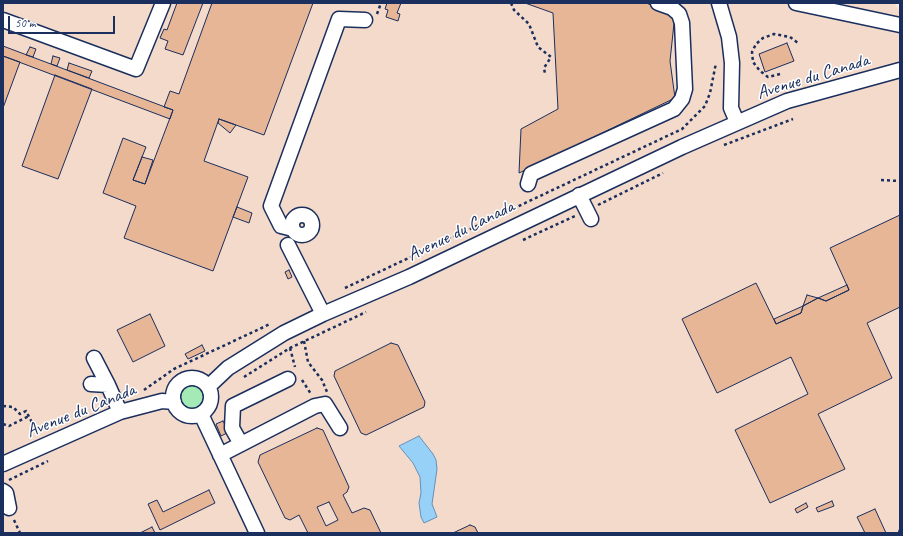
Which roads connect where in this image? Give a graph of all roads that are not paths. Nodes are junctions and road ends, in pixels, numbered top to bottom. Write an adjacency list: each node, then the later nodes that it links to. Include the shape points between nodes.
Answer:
1 (163, 3): 5 (street, via 136,69)
2 (658, 3): 10 (street, via 672,8 679,14 682,23 685,89 682,99 674,109 532,174)
3 (719, 3): 9 (street, Avenue du Canada, via 729,38 732,108)
4 (796, 3): 7 (street)
5 (3, 20)
6 (365, 20): 13 (street, via 339,19 271,206 281,226)
7 (900, 25)
8 (900, 70): 9 (street, Avenue du Canada, via 787,101)
9 (737, 122): 11 (street, Avenue du Canada)
10 (528, 184)
11 (579, 195): 12 (street); 15 (street, Avenue du Canada, via 409,277)
12 (590, 219)
13 (293, 229)
14 (288, 245): 15 (street)
15 (323, 314): 18 (street, Avenue du Canada, via 265,344 228,368)
16 (94, 358): 20 (street, via 103,390)
17 (288, 379): 23 (street, via 233,406 232,428)
18 (209, 386): 19 (street, via 199,378 187,378 174,390); 21 (street, via 212,399)
19 (174, 402): 20 (street, Avenue du Canada, via 162,400); 21 (street, via 182,413 194,416)
20 (120, 412): 25 (street, Avenue du Canada)
21 (201, 414): 24 (street)
22 (340, 428): 23 (street, via 325,404 315,406)
23 (241, 444): 24 (street)
24 (220, 455): 28 (street)
25 (3, 464)
26 (3, 491): 27 (street, via 6,492 9,508)
27 (3, 500)
28 (257, 533)

